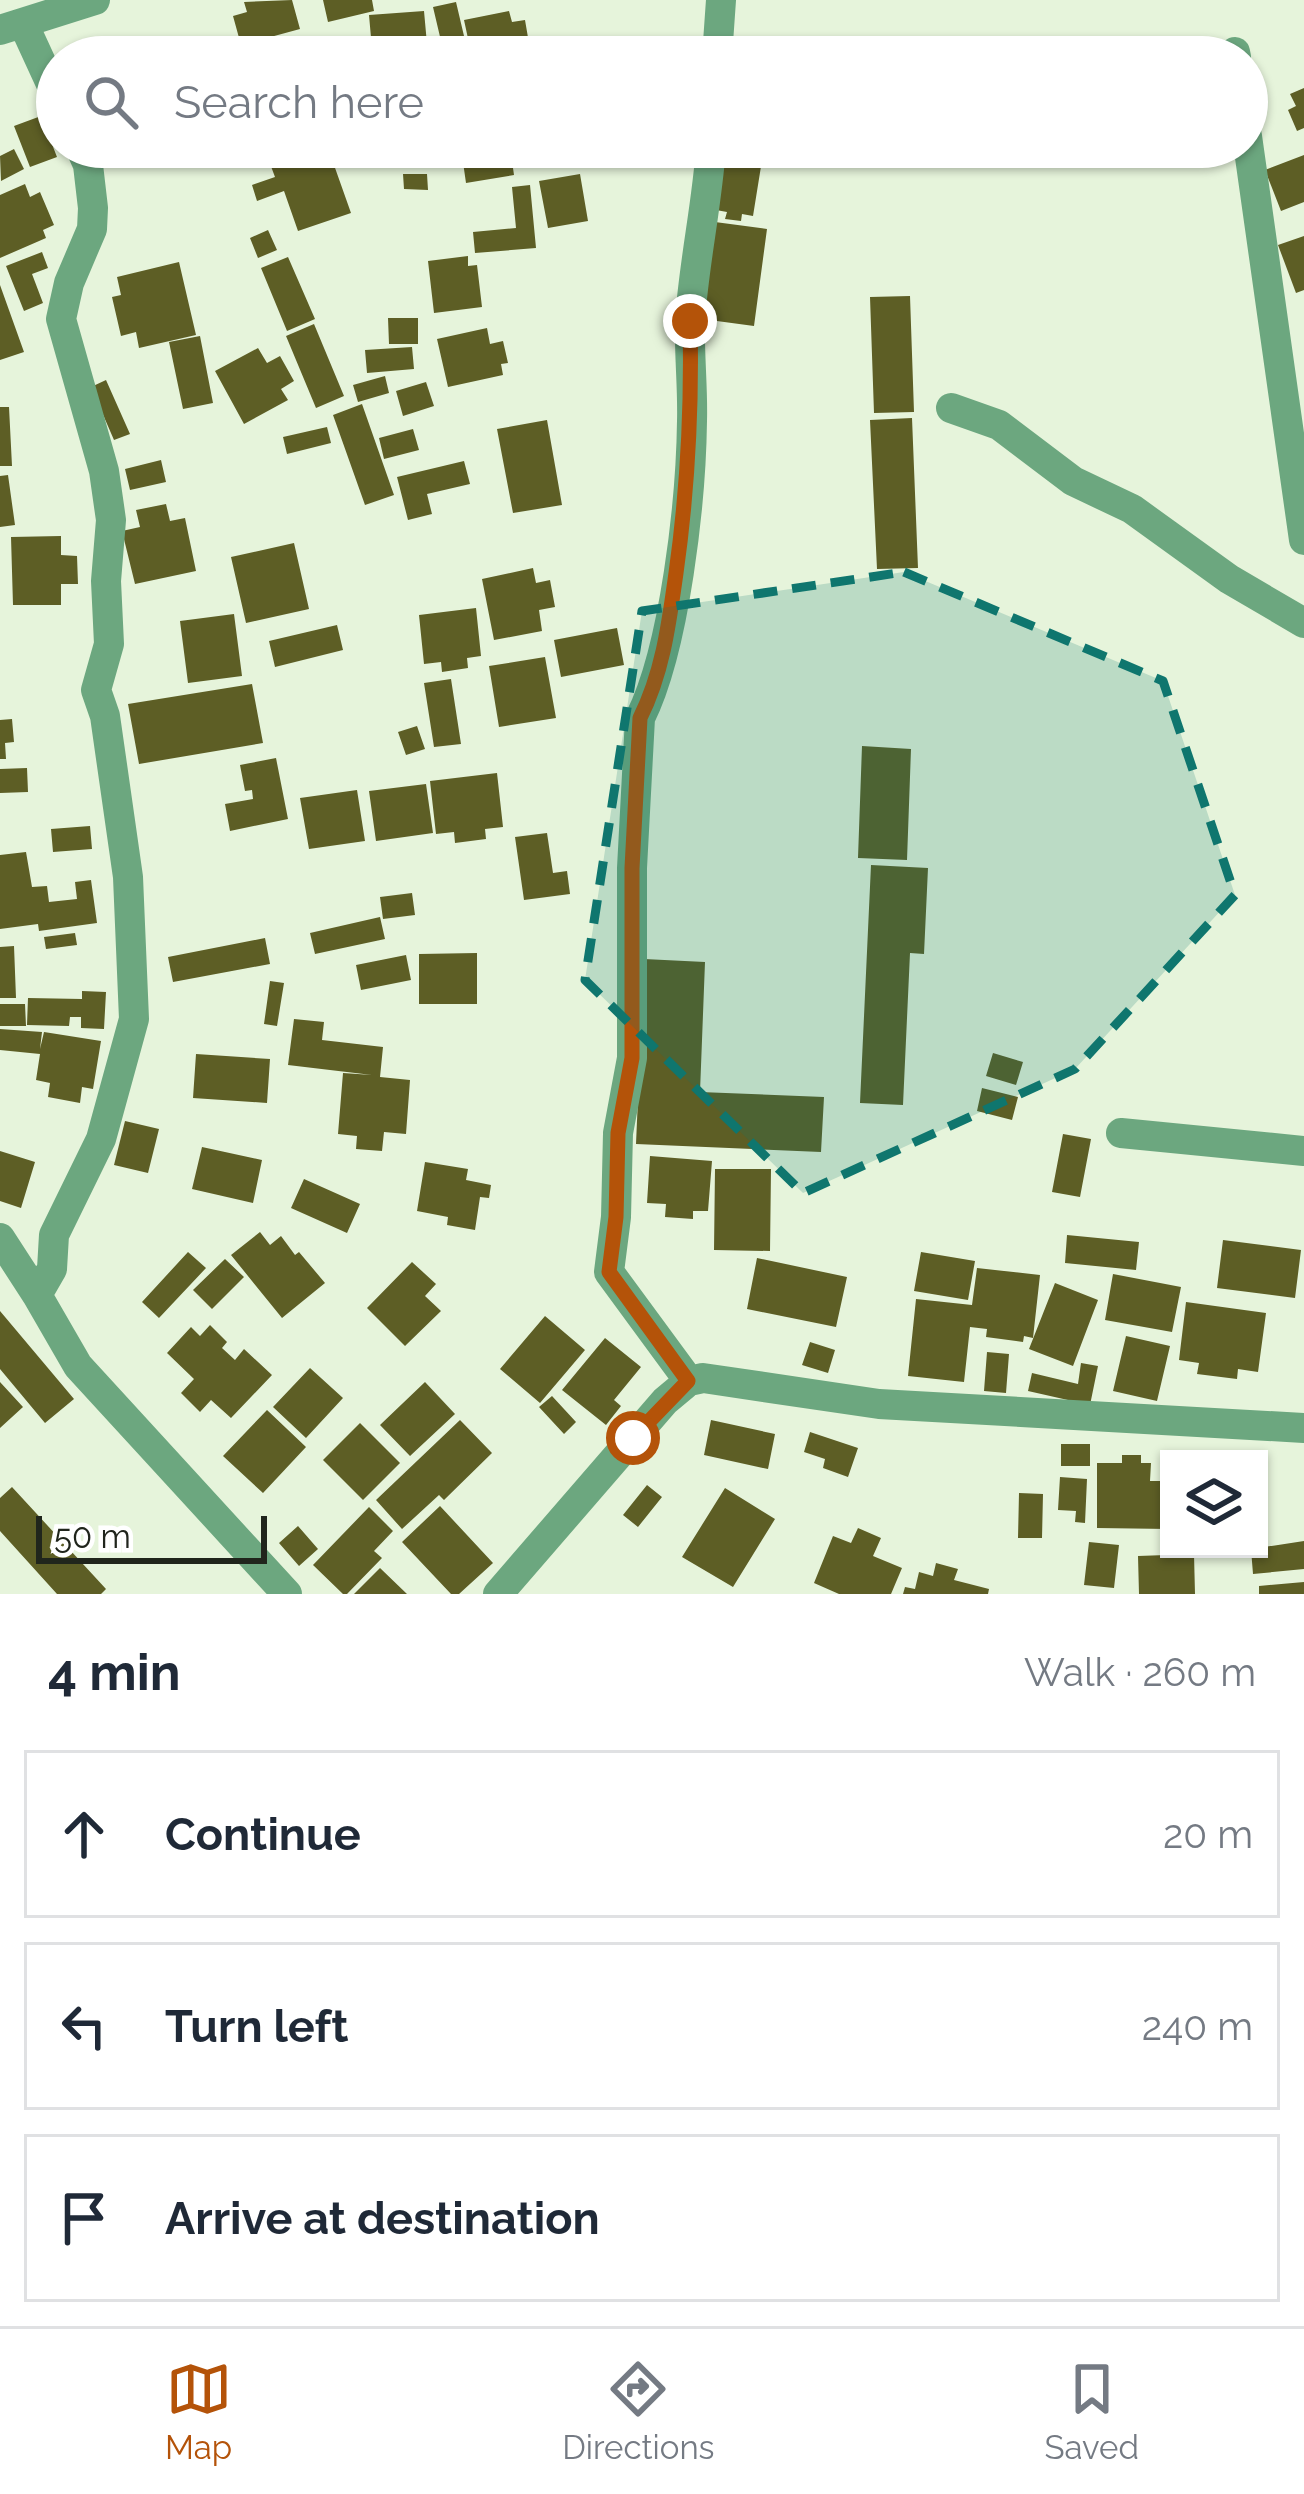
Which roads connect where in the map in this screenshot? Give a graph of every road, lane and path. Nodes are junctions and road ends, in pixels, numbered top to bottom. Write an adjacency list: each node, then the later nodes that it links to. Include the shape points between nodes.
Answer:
1 (94, 0): 3 (street)
2 (721, 0): 4 (street)
3 (25, 18)
4 (718, 36)
5 (88, 168): 14 (street, via 92,229 61,319 111,520 109,644 96,690 128,877 134,1019 101,1139 54,1234 52,1269)
6 (708, 168): 15 (street, via 690,321 684,516 666,643 640,718 632,1058 609,1272)
7 (1252, 168): 9 (street)
8 (951, 408): 10 (street, via 999,425 1073,482 1132,509)
9 (1304, 539)
10 (1304, 623)
11 (1121, 1133): 12 (street)
12 (1304, 1150)
13 (0, 1238): 14 (street)
14 (37, 1295): 17 (street, via 78,1366)
15 (688, 1381): 16 (street, via 879,1404); 18 (street)
16 (1304, 1429)
17 (287, 1594)
18 (498, 1594)

